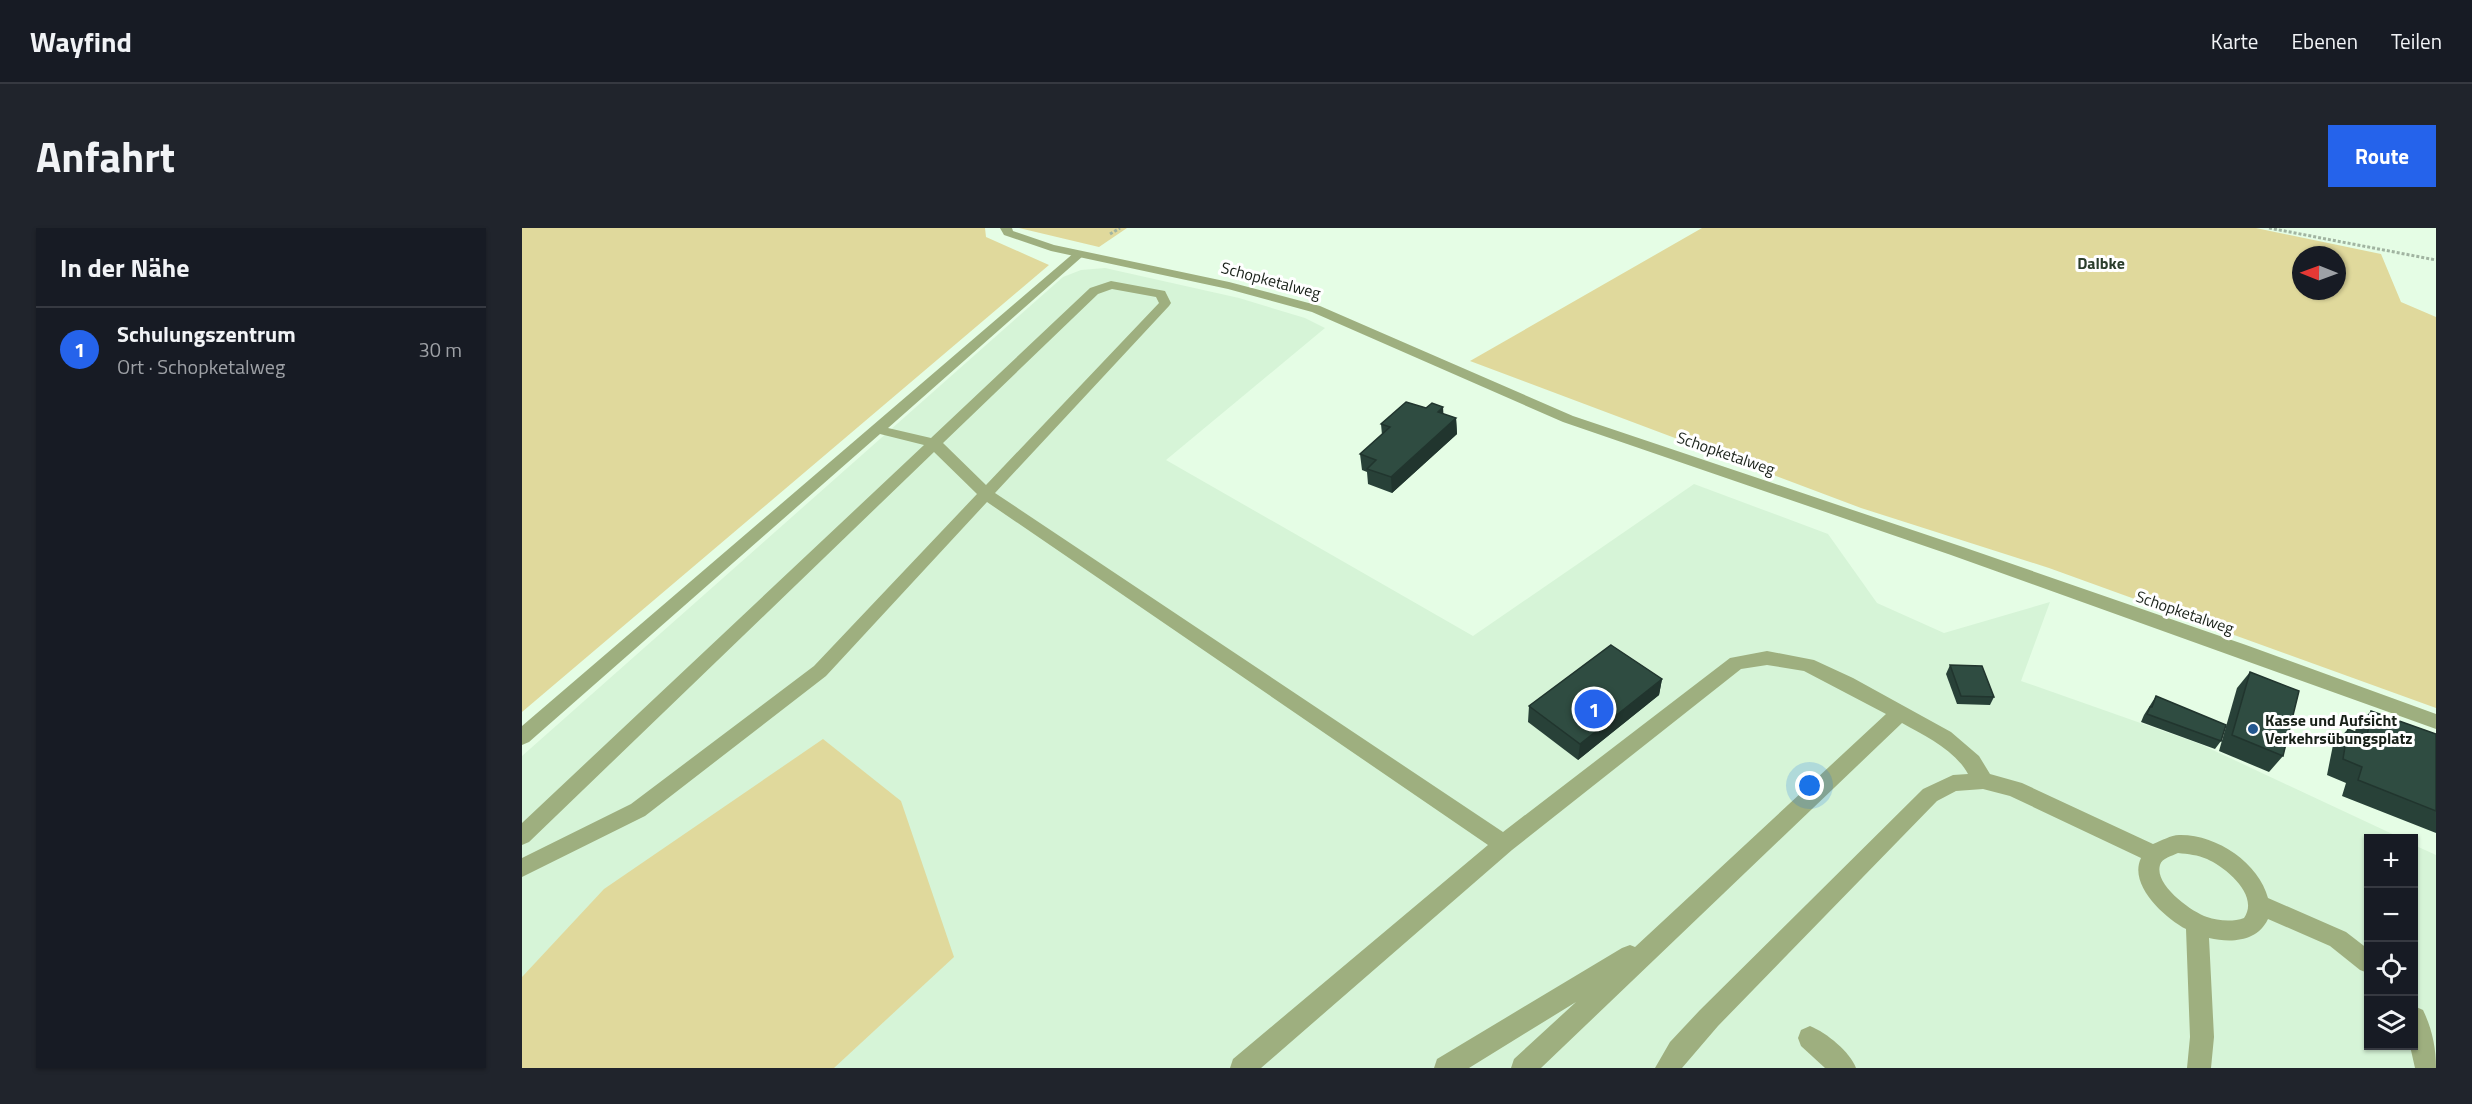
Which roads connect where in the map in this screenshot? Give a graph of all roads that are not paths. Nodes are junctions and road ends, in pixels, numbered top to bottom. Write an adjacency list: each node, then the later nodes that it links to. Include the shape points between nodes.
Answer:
1 (1006, 228): 2 (street, Schopketalweg, via 1008,233)
2 (1079, 254): 3 (street); 7 (street, Schopketalweg, via 1316,309 1568,419 1979,559)
3 (876, 429): 4 (street); 8 (street)
4 (934, 443): 5 (street); 5 (street, via 1094,291 1111,285 1161,294 1166,303); 10 (street)
5 (986, 494): 11 (street); 13 (street, via 820,671 638,810)
6 (1900, 713): 9 (street, via 1958,748); 11 (street, via 1808,665 1767,658 1736,663); 16 (street)
7 (2436, 722)
8 (522, 737)
9 (1983, 781): 12 (street, via 2015,789); 23 (street, via 1953,783 1930,795 1709,1018)
10 (522, 836)
11 (1504, 844): 20 (street)
12 (2153, 854): 14 (street, via 2178,844 2214,852 2246,875); 15 (street, via 2150,877 2156,890 2166,904)
13 (522, 868)
14 (2260, 905): 15 (street, via 2259,918 2250,928 2217,931); 17 (street, via 2338,939)
15 (2197, 925): 25 (street, via 2202,1037)
16 (1662, 936): 21 (street); 22 (street)
17 (2364, 960)
18 (2418, 1025): 26 (street)
19 (1810, 1038): 24 (street)
20 (1242, 1068)
21 (1446, 1068)
22 (1523, 1068)
23 (1667, 1068)
24 (1844, 1068)
25 (2199, 1068)
26 (2427, 1068)

